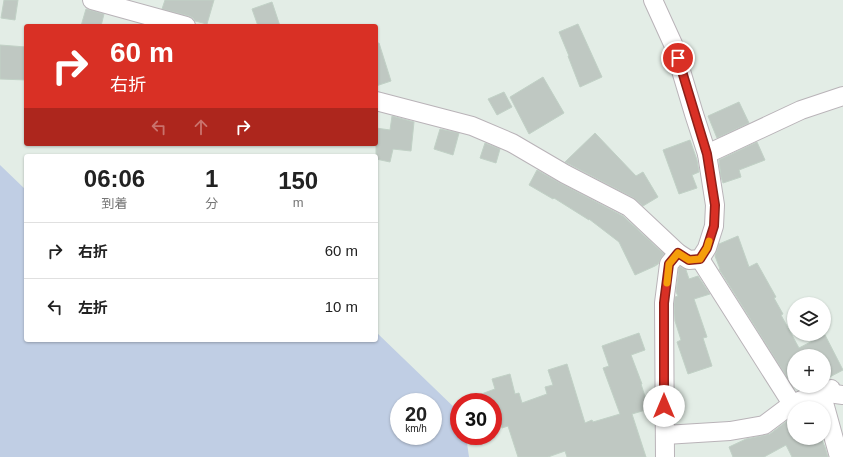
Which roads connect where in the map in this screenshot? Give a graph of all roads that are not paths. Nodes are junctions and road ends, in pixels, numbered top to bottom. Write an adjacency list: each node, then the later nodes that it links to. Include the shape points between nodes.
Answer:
1 (92, 0): 3 (street)
2 (653, 0): 6 (street, via 673,44)
3 (179, 24)
4 (843, 96): 6 (street, via 801,110)
5 (378, 102): 7 (street, via 472,126 512,143 629,207)
6 (707, 154): 8 (street, via 715,205 714,226 707,248)
7 (678, 253): 8 (street, via 689,260); 18 (street, via 669,264 664,303)
8 (700, 259): 15 (street)
9 (843, 385): 10 (street)
10 (831, 389)
11 (819, 393): 16 (street)
12 (821, 393): 20 (street)
13 (828, 393): 14 (street)
14 (843, 395)
15 (790, 401)
16 (799, 401)
17 (787, 408): 18 (street, via 764,425 730,431)
18 (665, 435): 19 (street)
19 (665, 457)
20 (839, 457)

